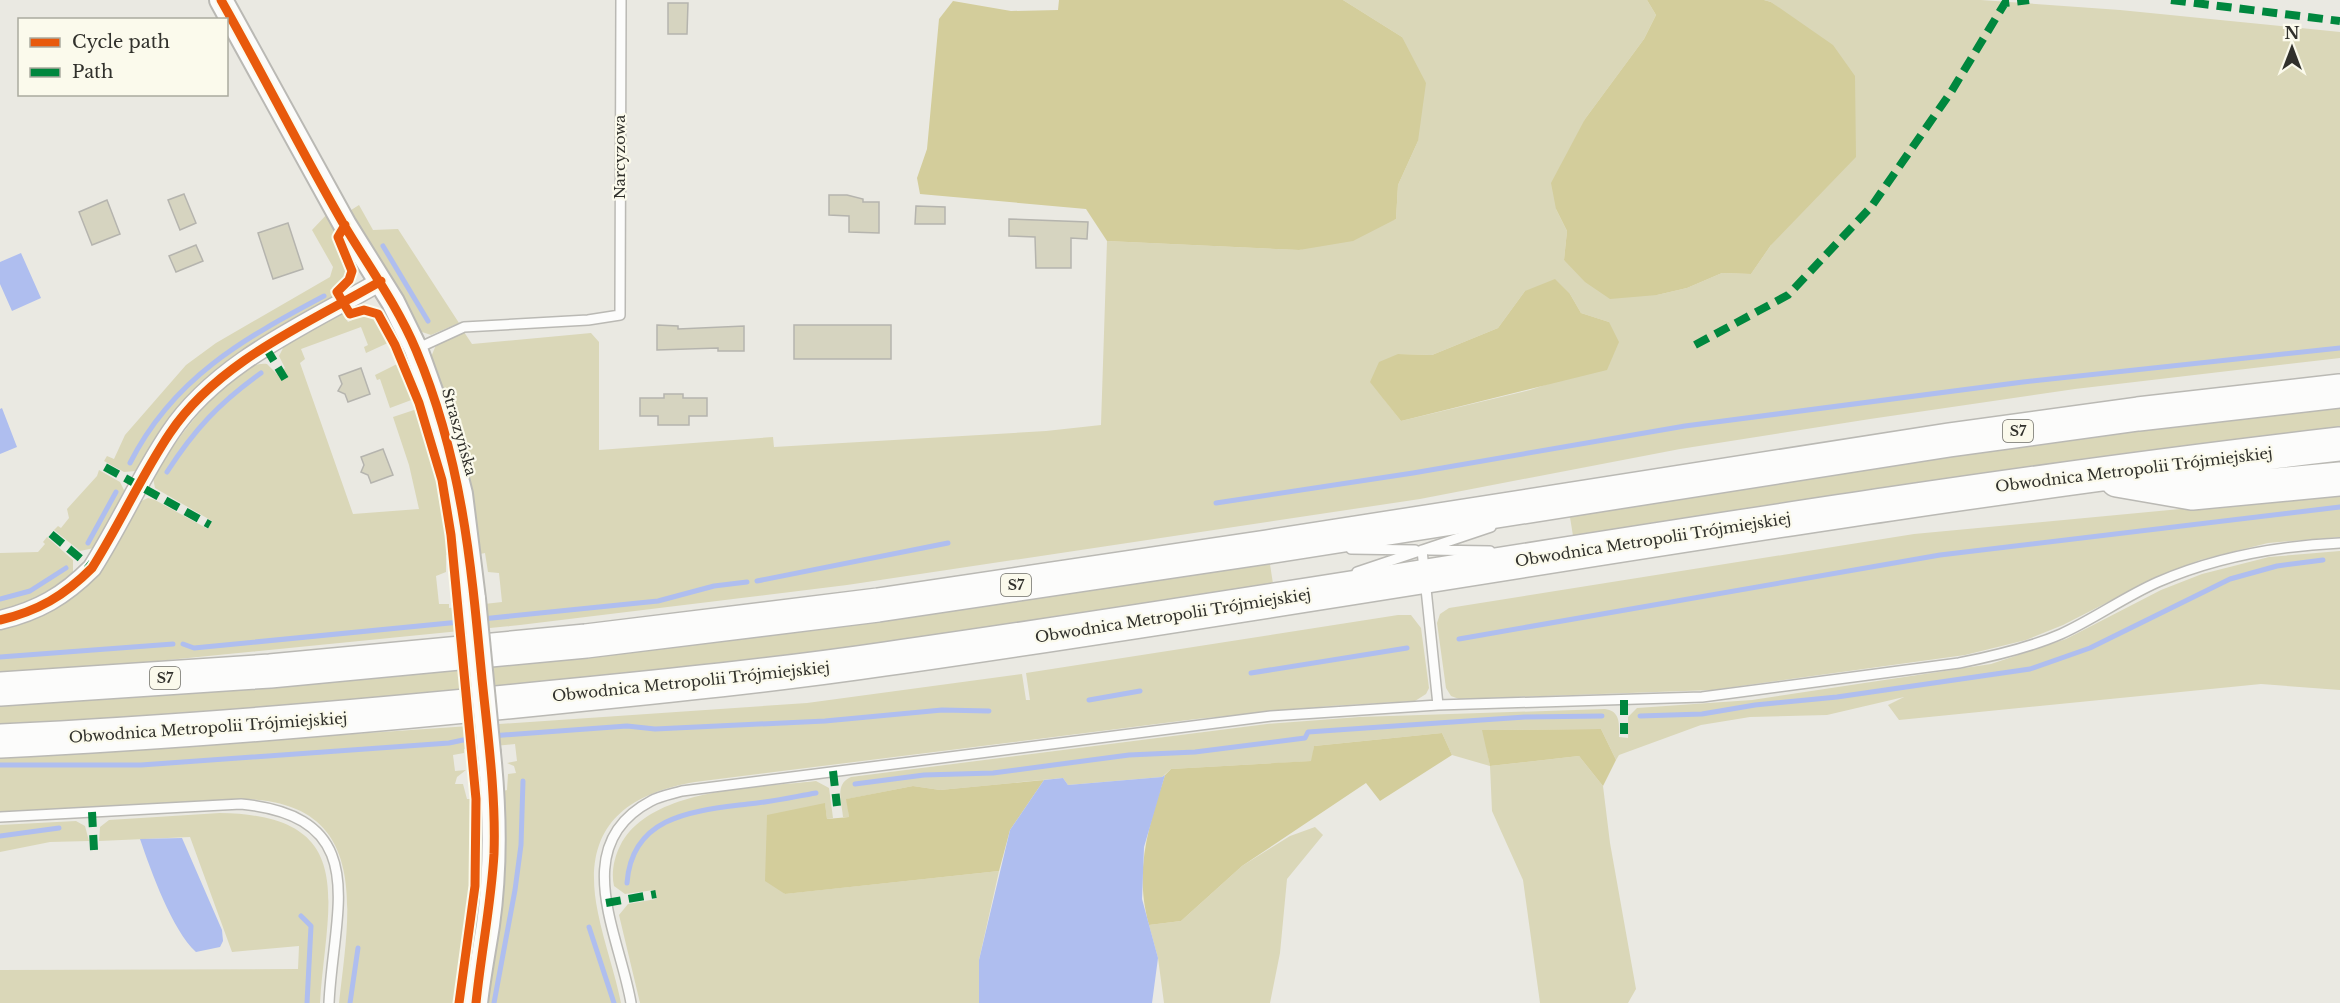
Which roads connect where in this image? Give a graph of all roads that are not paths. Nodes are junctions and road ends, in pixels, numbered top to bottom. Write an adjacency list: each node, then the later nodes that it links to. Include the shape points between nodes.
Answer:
1 (221, 0): 3 (street, Straszyńska, via 345,225)
2 (621, 0): 4 (lane, Narcyzowa, via 620,315 464,327)
3 (381, 281): 4 (street, Straszyńska); 23 (street, via 228,373 170,432 92,568 52,603)
4 (416, 349): 29 (street, Straszyńska, bridge, via 444,427 461,494 494,796 494,854)
5 (2340, 391): 9 (highway, S7, via 1949,440)
6 (2340, 444): 7 (highway, Obwodnica Metropolii Trójmiejskiej)
7 (2083, 474): 8 (highway, via 2192,493); 18 (highway, Obwodnica Metropolii Trójmiejskiej)
8 (2340, 479)
9 (1569, 501): 10 (lane); 13 (highway, S7)
10 (1512, 520)
11 (1501, 523): 19 (lane)
12 (2340, 543): 25 (lane, via 2266,549 2204,564 2156,583 2061,634 1959,663 1702,697)
13 (1267, 547): 14 (lane); 24 (highway, S7, via 878,605 586,641 270,671)
14 (1326, 548)
15 (1337, 549): 19 (lane)
16 (1505, 551): 19 (lane)
17 (1517, 552): 18 (lane)
18 (1577, 553): 19 (highway, Obwodnica Metropolii Trójmiejskiej)
19 (1423, 563): 20 (lane); 22 (highway, Obwodnica Metropolii Trójmiejskiej); 25 (lane)
20 (1341, 577)
21 (1330, 581): 22 (lane)
22 (1275, 600): 26 (highway, Obwodnica Metropolii Trójmiejskiej, via 881,660 699,682 244,727)
23 (0, 620)
24 (0, 689)
25 (1438, 705): 30 (lane, via 1271,716 682,791 651,801 626,820 613,838 605,862 603,886 609,920)
26 (0, 741)
27 (0, 817): 28 (lane, via 241,804 270,807 293,815 313,828 330,849 338,874 340,904)
28 (329, 1003)
29 (476, 1003)
30 (632, 1003)

